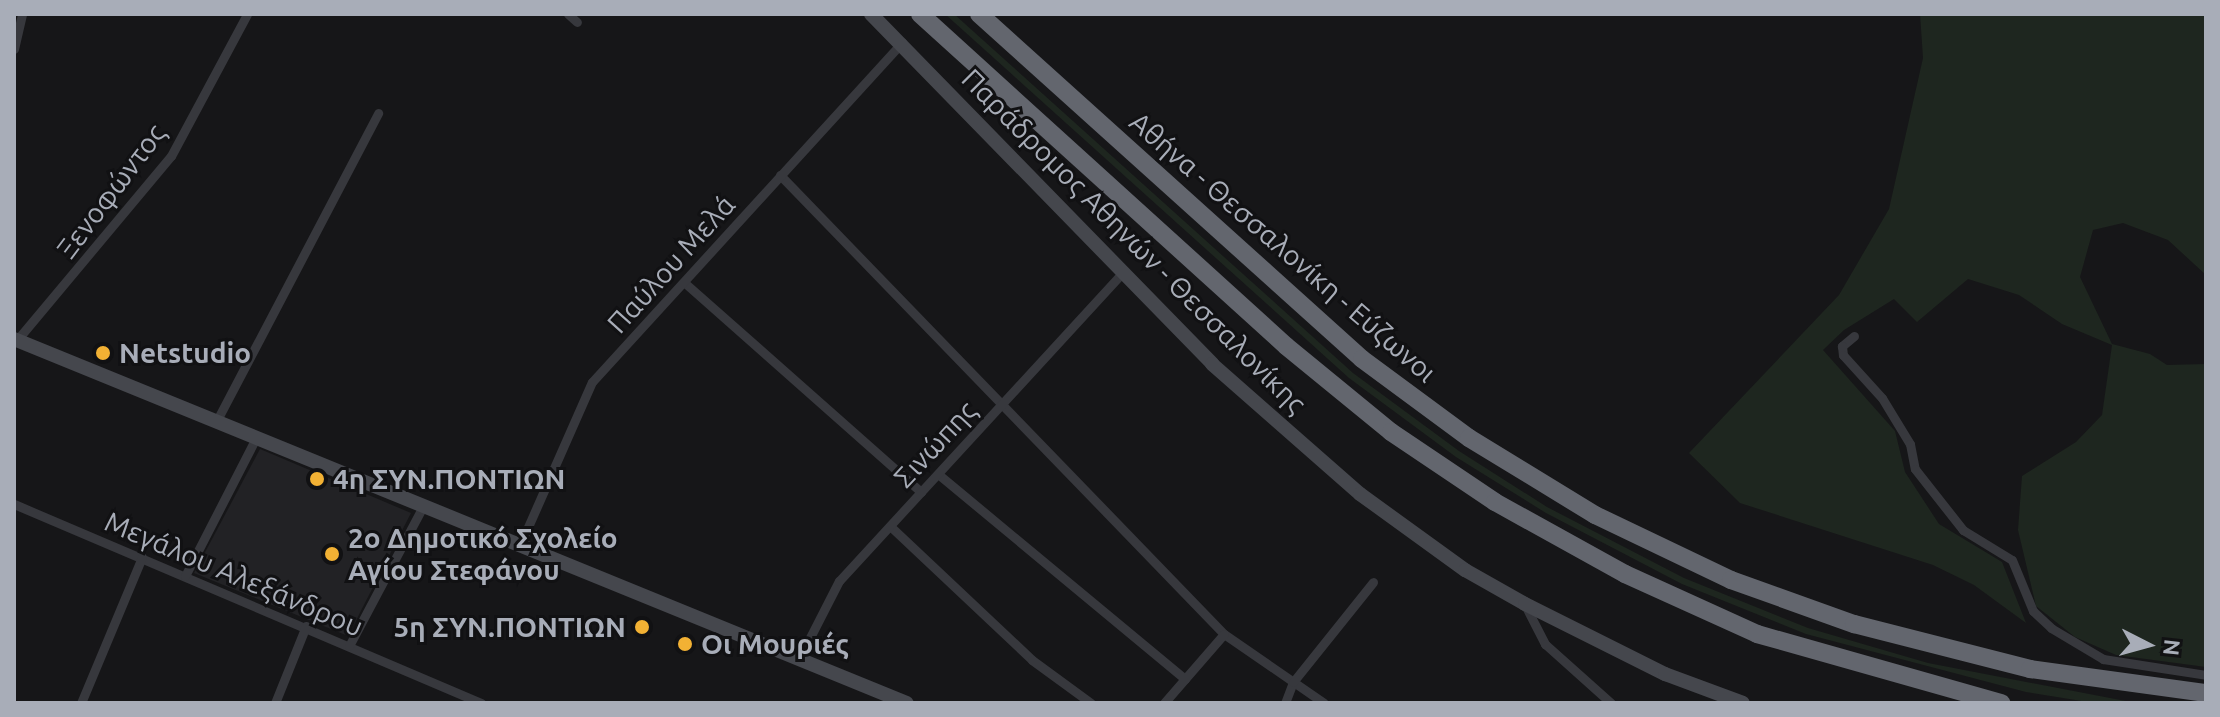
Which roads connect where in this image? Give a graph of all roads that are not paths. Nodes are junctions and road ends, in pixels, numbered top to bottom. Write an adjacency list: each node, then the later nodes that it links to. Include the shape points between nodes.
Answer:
1 (22, 14): 8 (street)
2 (247, 14): 16 (street, Ξενοφώντος, via 171,156)
3 (568, 14): 7 (street)
4 (871, 14): 9 (main road, Παράδρομος Αθηνών - Θεσσαλονίκης)
5 (920, 14): 48 (highway, via 1307,364 1391,432 1495,502 1625,574 1757,634)
6 (979, 14): 37 (highway, Αθήνα - Θεσσαλονίκη - Εύζωνοι, via 1362,359 1469,438 1595,515 1731,580 1854,624 2030,669)
7 (577, 22)
8 (16, 29): 10 (street)
9 (902, 42): 12 (street, Παύλου Μελά); 13 (main road, Παράδρομος Αθηνών - Θεσσαλονίκης)
10 (14, 49)
11 (378, 113): 18 (street)
12 (780, 175): 14 (street, Παύλου Μελά); 17 (street)
13 (1122, 273): 17 (street, Σινώπης); 29 (main road, Παράδρομος Αθηνών - Θεσσαλονίκης, via 1311,455 1425,542)
14 (686, 284): 21 (street); 25 (street, Παύλου Μελά, via 592,382)
15 (1854, 336): 34 (street, via 1842,346 1843,355 1897,421 1915,469 1963,530 2012,560 2033,611 2103,659)
16 (16, 340): 18 (main road)
17 (1002, 404): 20 (street, Σινώπης); 31 (street)
18 (216, 422): 19 (main road)
19 (256, 438): 23 (main road); 27 (street)
20 (938, 474): 21 (street, Σινώπης); 35 (street)
21 (921, 492): 24 (street, Σινώπης)
22 (14, 504): 26 (street, Μεγάλου Αλεξάνδρου)
23 (423, 506): 25 (main road); 32 (street)
24 (890, 526): 33 (street, Σινώπης, via 839,581); 42 (street, via 1032,660)
25 (520, 545): 33 (main road)
26 (142, 557): 27 (street, Μεγάλου Αλεξάνδρου); 38 (street)
27 (185, 576): 30 (street, Μεγάλου Αλεξάνδρου)
28 (1373, 582): 36 (street)
29 (1525, 604): 46 (street, via 1545,644); 47 (main road, Παράδρομος Αθηνών - Θεσσαλονίκης, via 1665,674)
30 (306, 626): 32 (street, Μεγάλου Αλεξάνδρου); 39 (street)
31 (1224, 634): 35 (street); 36 (street)
32 (349, 646): 40 (street, Μεγάλου Αλεξάνδρου)
33 (799, 659): 41 (main road)
34 (2206, 675)
35 (1185, 679): 43 (street)
36 (1293, 682): 44 (street); 45 (street)
37 (2206, 693)
38 (81, 703)
39 (275, 703)
40 (481, 703)
41 (907, 703)
42 (1091, 703)
43 (1164, 703)
44 (1285, 703)
45 (1324, 703)
46 (1611, 703)
47 (1743, 703)
48 (2001, 703)

